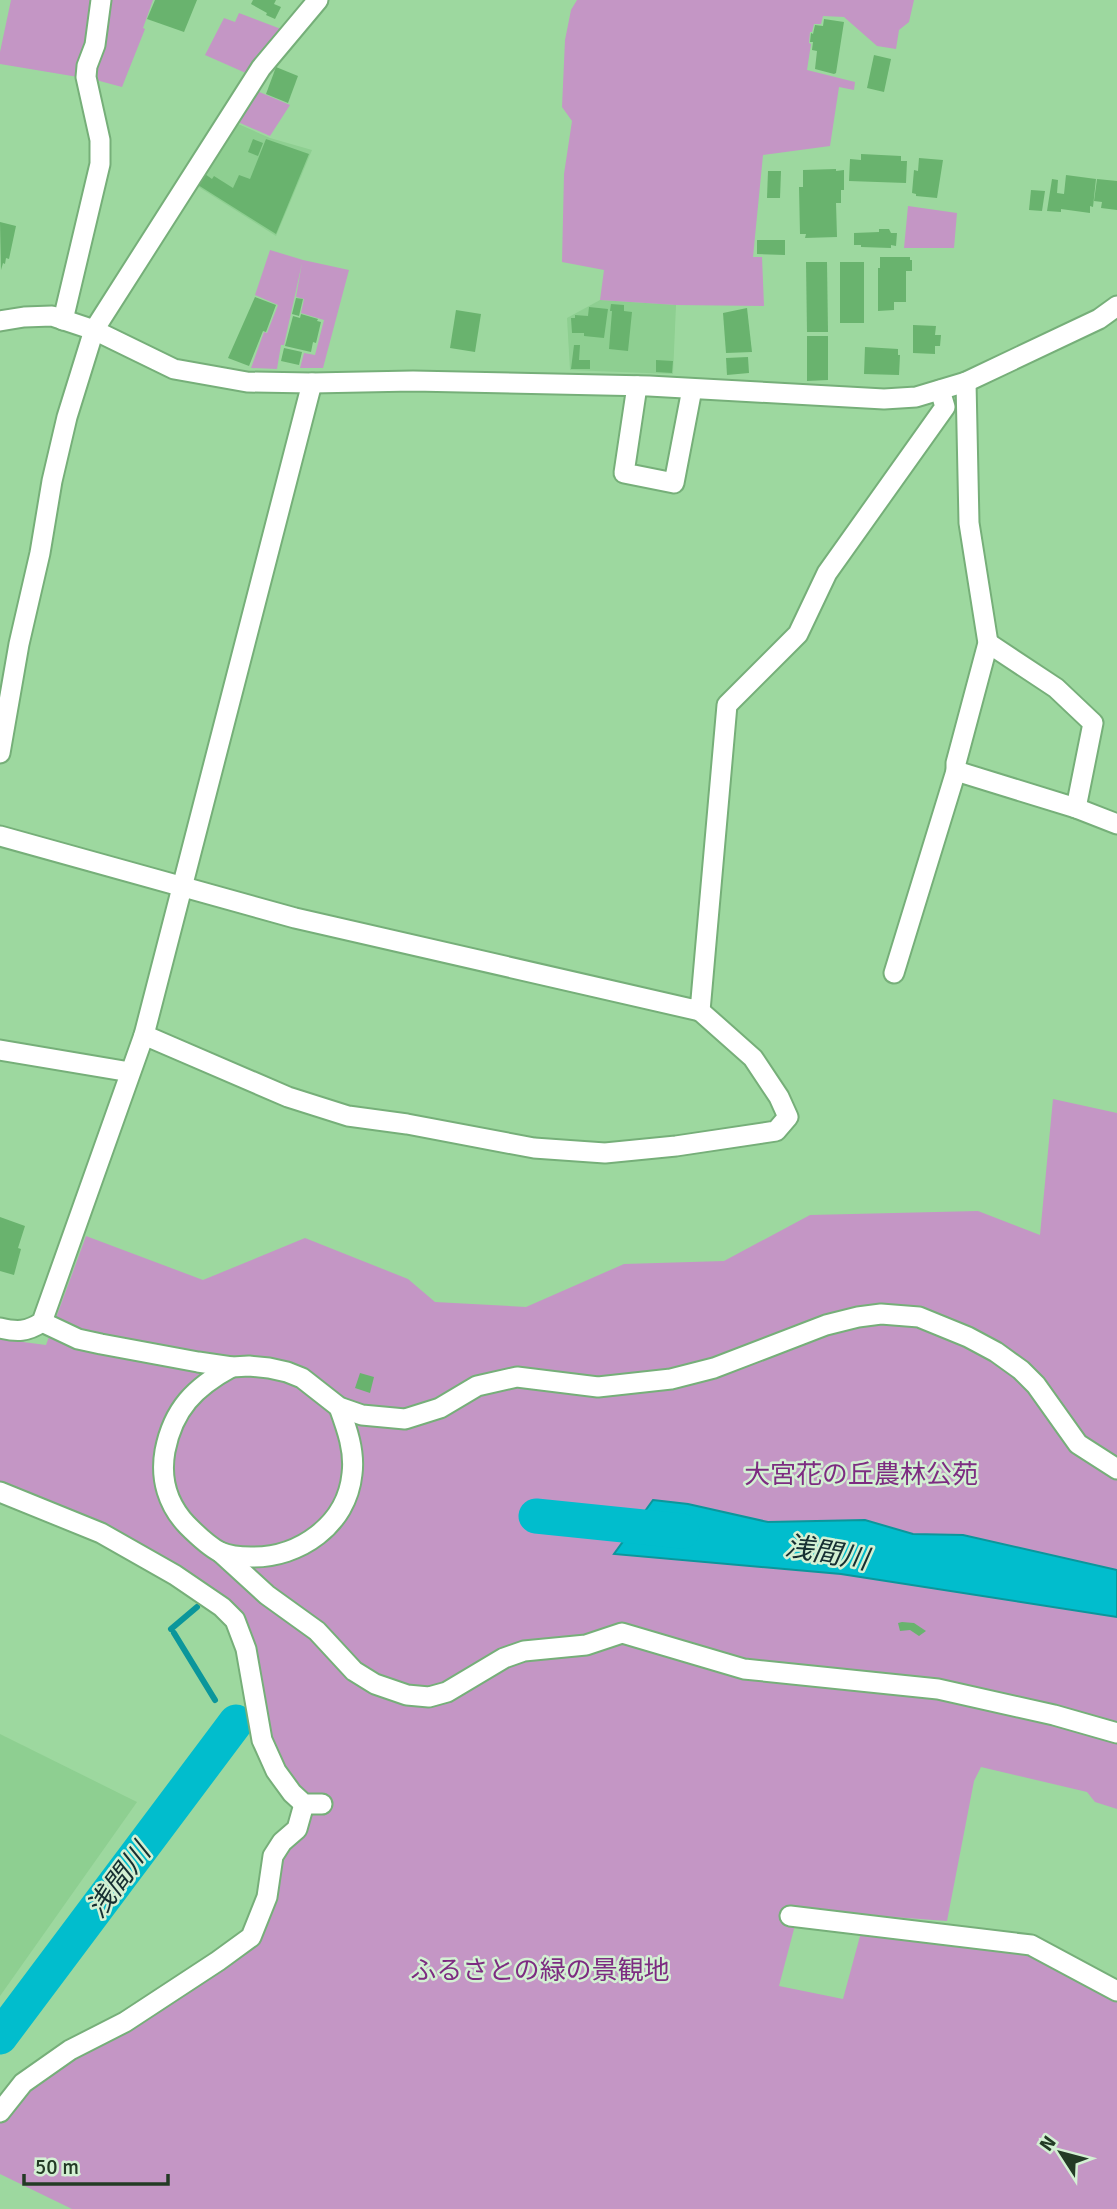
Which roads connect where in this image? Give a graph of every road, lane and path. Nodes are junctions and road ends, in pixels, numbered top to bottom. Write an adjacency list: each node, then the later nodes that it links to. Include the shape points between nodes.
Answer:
1 (101, 0): 4 (street, via 86,77 100,140 100,164)
2 (318, 0): 6 (street, via 261,68)
3 (1117, 306): 7 (street, via 1099,319)
4 (63, 320): 5 (street, via 52,316); 6 (street)
5 (0, 321)
6 (94, 330): 8 (street, via 174,369 247,382); 13 (street, via 52,481)
7 (966, 382): 11 (street); 12 (street, via 969,523)
8 (313, 383): 9 (street); 18 (street)
9 (636, 386): 10 (street); 10 (street, via 624,473 674,483)
10 (692, 389): 11 (street, via 884,399)
11 (940, 390): 20 (street, via 945,407 827,573 798,634 727,705)
12 (988, 643): 14 (street); 15 (street, via 1056,688 1093,723)
13 (0, 754)
14 (956, 771): 15 (street); 19 (street)
15 (1076, 808): 16 (street)
16 (1117, 824)
17 (0, 836): 18 (street)
18 (182, 887): 20 (street, via 295,918); 21 (street)
19 (894, 973)
20 (700, 1011): 21 (street, via 753,1058 779,1097 788,1117 776,1131 605,1153 534,1148 348,1116 288,1097)
21 (144, 1035): 23 (street)
22 (0, 1050): 23 (street)
23 (130, 1072): 24 (street)
24 (42, 1322): 25 (street, via 17,1332); 26 (street, via 89,1342)
25 (0, 1328)
26 (232, 1367): 27 (street, via 287,1372); 30 (street, via 199,1387 186,1402 168,1436 163,1460 169,1499 178,1516)
27 (339, 1407): 28 (street, via 362,1415 405,1419 440,1408 477,1386 517,1377 598,1387 671,1379 714,1368 826,1325 858,1317 900,1315 946,1327 996,1352 1036,1385 1078,1444); 30 (street, via 350,1440 353,1474 335,1519 313,1541 285,1554 268,1558)
28 (1117, 1469)
29 (0, 1492): 34 (street, via 102,1533 175,1575 235,1620 246,1649 262,1740 292,1793 313,1804 273,1856 267,1897 251,1937 125,2022 70,2050 23,2083)
30 (220, 1552): 31 (street, via 267,1595 317,1631 354,1671 407,1695 429,1697 447,1692 524,1651 586,1645 622,1633 744,1669 938,1689)
31 (1117, 1733)
32 (790, 1916): 33 (street, via 1031,1945)
33 (1117, 1991)
34 (0, 2112)

